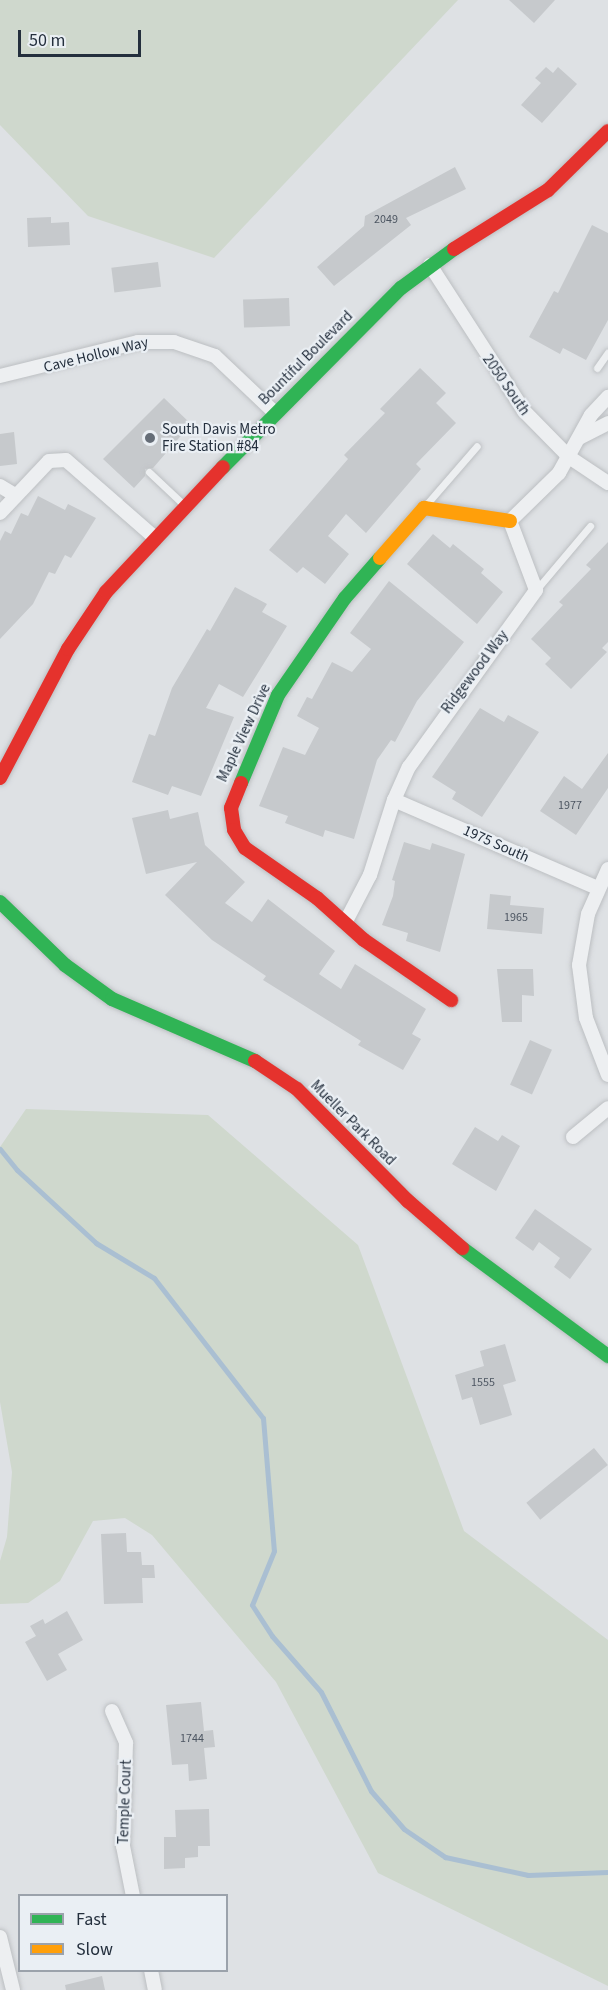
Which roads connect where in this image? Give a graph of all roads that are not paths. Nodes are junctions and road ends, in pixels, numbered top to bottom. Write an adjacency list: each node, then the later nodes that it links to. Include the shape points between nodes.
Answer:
1 (608, 131): 2 (main road, Bountiful Boulevard, via 540,196)
2 (430, 265): 7 (main road, Bountiful Boulevard, via 380,307); 11 (street, 2050 South, via 507,389)
3 (608, 352): 4 (lane)
4 (597, 368)
5 (0, 376): 7 (street, Cave Hollow Way, via 138,342 174,342 215,356)
6 (608, 397): 9 (street, via 591,415)
7 (275, 412): 16 (main road, Bountiful Boulevard)
8 (608, 423): 9 (street)
9 (579, 438): 11 (street)
10 (477, 446): 17 (lane)
11 (569, 457): 13 (street, 2050 South); 19 (street, via 559,473)
12 (149, 472): 16 (lane)
13 (608, 483)
14 (0, 486): 15 (street)
15 (15, 495): 18 (street); 21 (street, via 49,461 66,460)
16 (184, 506): 21 (main road, Bountiful Boulevard)
17 (424, 508): 19 (main road); 28 (main road, Maple View Drive, via 345,598 278,695 231,808 234,830 245,849 317,898)
18 (0, 513)
19 (510, 521): 22 (street)
20 (590, 526): 22 (lane)
21 (154, 537): 23 (main road, Bountiful Boulevard, via 106,592 68,649)
22 (536, 590): 24 (street, Ridgewood Way, via 428,737)
23 (0, 778)
24 (394, 800): 26 (street, 1975 South); 28 (street, Ridgewood Way, via 370,875)
25 (608, 869): 26 (street)
26 (597, 888): 30 (street, via 581,939 579,965 586,1018)
27 (0, 902): 33 (main road, Mueller Park Road, via 65,965 112,999 242,1053 297,1089 456,1244)
28 (345, 923): 29 (main road, Maple View Drive)
29 (451, 1000)
30 (608, 1075)
31 (608, 1108): 32 (street)
32 (573, 1137)
33 (608, 1356)
34 (112, 1711): 35 (street, Temple Court, via 126,1743 123,1846)
35 (133, 1894)
36 (0, 1937): 38 (street)
37 (151, 1972): 39 (street)
38 (13, 1990)
39 (155, 1990)

